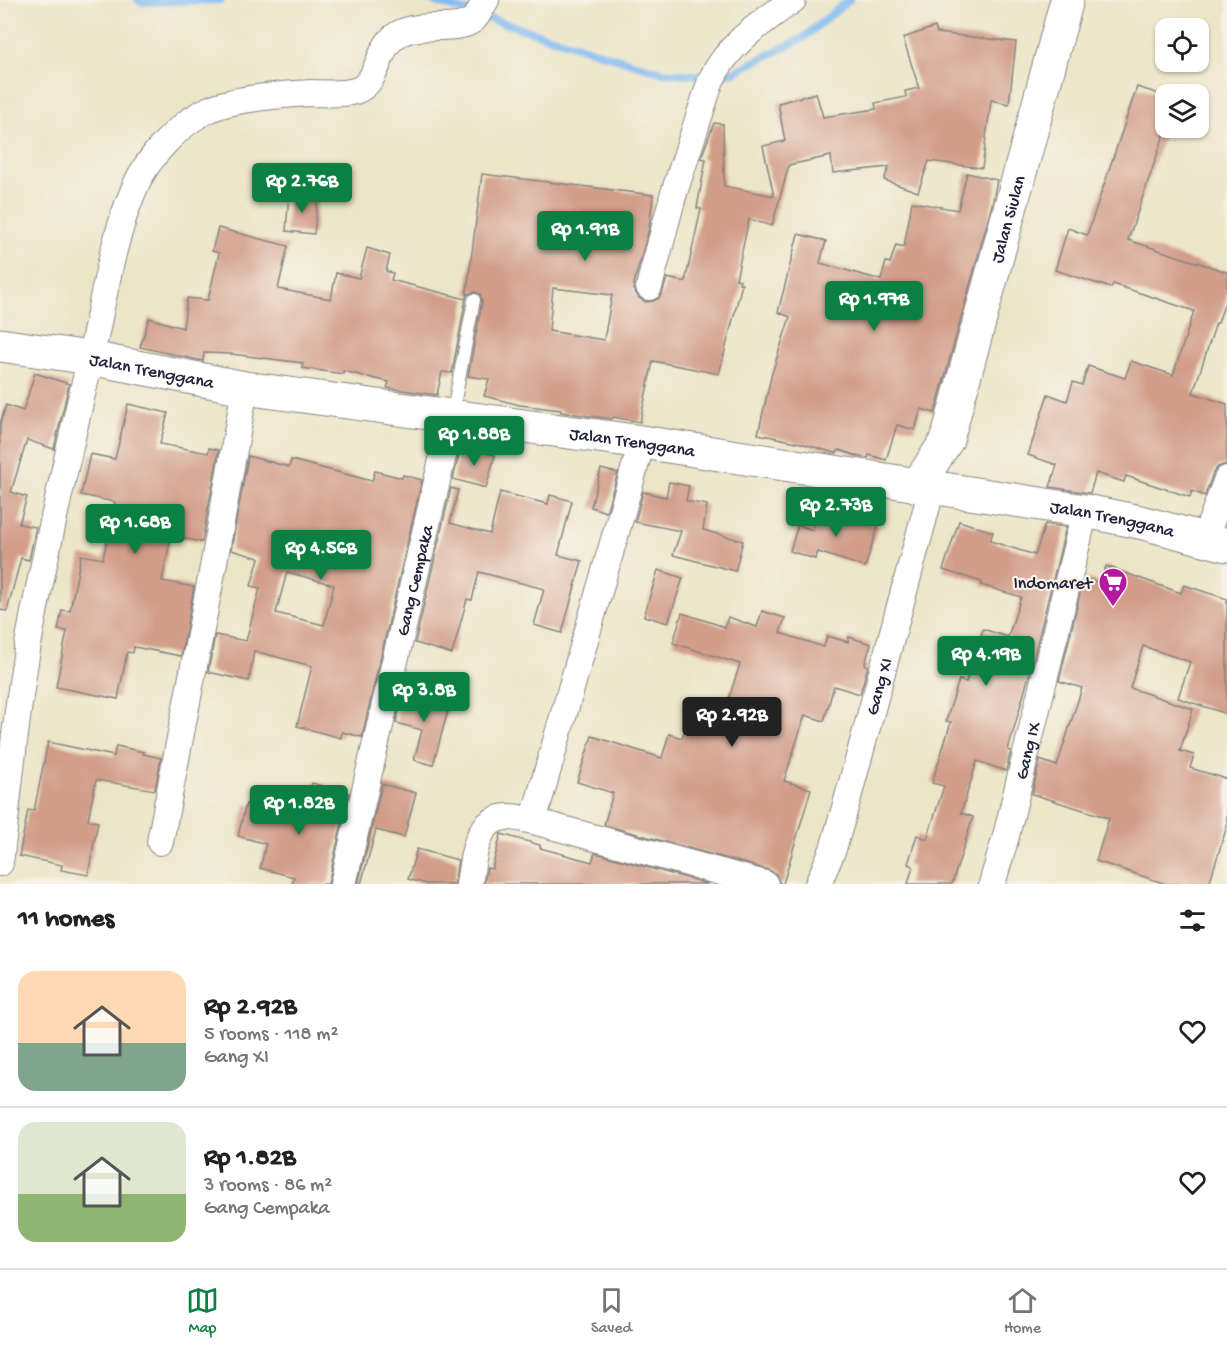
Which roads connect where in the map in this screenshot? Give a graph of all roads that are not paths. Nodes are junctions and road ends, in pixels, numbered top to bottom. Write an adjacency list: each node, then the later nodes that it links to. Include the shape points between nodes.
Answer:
1 (486, 0): 7 (street, via 474,19 463,25 420,27 400,33 390,41 363,88 224,104 194,118 167,141 134,188 118,234)
2 (794, 0): 4 (street, via 746,34 720,63 711,80 673,196)
3 (1067, 0): 12 (main road, Jalan Siulan)
4 (649, 287)
5 (474, 300): 9 (lane)
6 (0, 345): 7 (main road, Jalan Trenggana)
7 (90, 358): 8 (main road, Jalan Trenggana); 17 (street, via 27,653)
8 (245, 388): 9 (main road, Jalan Trenggana); 16 (street)
9 (452, 417): 10 (main road, Jalan Trenggana); 18 (street, Gang Cempaka)
10 (642, 442): 12 (main road, Jalan Trenggana); 15 (street)
11 (1227, 479): 14 (street)
12 (932, 488): 13 (main road, Jalan Trenggana); 21 (street, Gang XI, via 847,801)
13 (1085, 512): 14 (main road, Jalan Trenggana); 22 (street, Gang IX)
14 (1216, 541)
15 (533, 821): 19 (street, via 500,817 488,824 480,834); 20 (street)
16 (160, 842)
17 (0, 863)
18 (343, 884)
19 (470, 884)
20 (765, 884)
21 (818, 884)
22 (992, 884)

